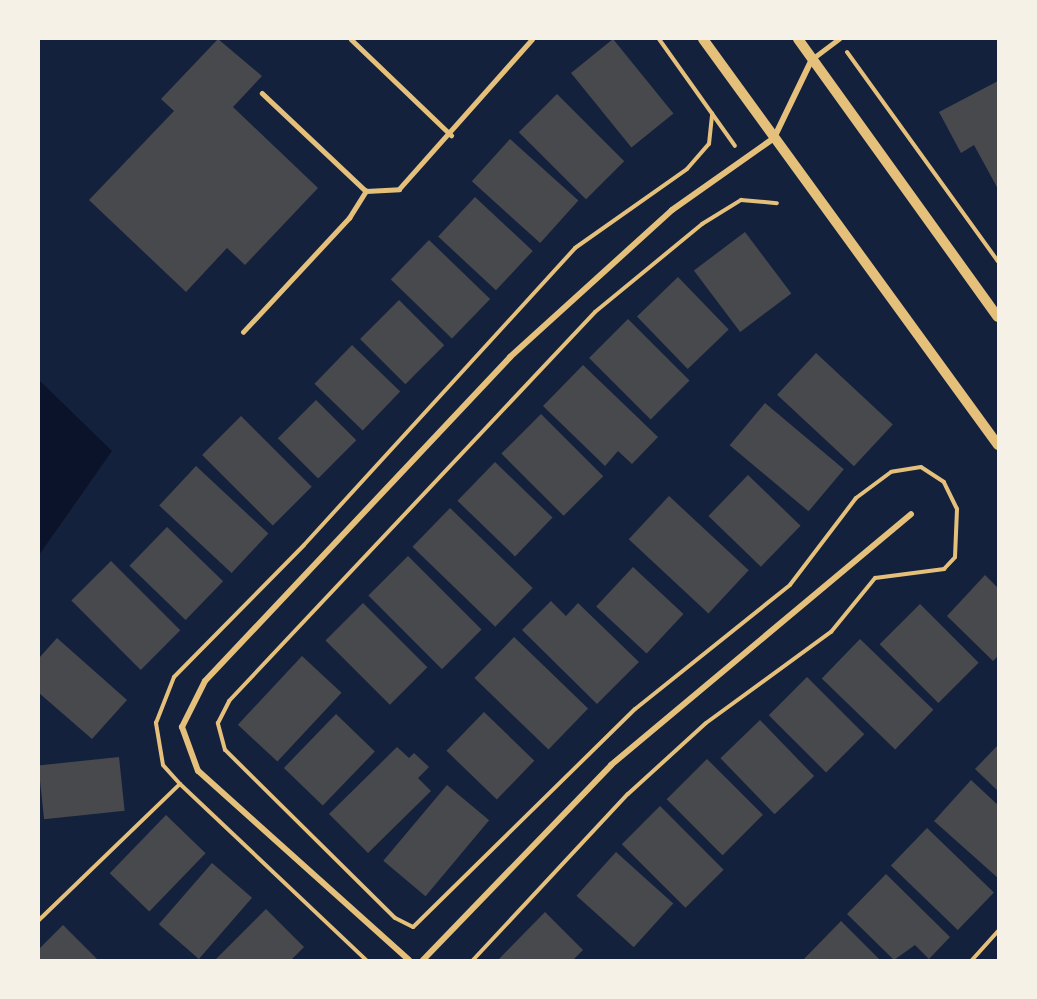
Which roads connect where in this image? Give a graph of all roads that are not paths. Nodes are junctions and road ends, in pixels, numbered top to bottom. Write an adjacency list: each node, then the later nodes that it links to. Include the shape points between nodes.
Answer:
1 (351, 39): 8 (lane)
2 (532, 39): 8 (lane)
3 (703, 39): 9 (street)
4 (798, 39): 6 (street)
5 (839, 39): 6 (lane)
6 (812, 58): 9 (street); 11 (street)
7 (262, 93): 10 (lane)
8 (451, 135): 10 (lane, via 399,189)
9 (774, 138): 13 (street); 15 (street, via 672,210 510,357 205,681 182,727 198,771)
10 (366, 191): 12 (lane, via 348,218)
11 (998, 317)
12 (243, 332)
13 (998, 445)
14 (911, 514): 16 (street, via 611,765)
15 (409, 960)
16 (423, 960)

